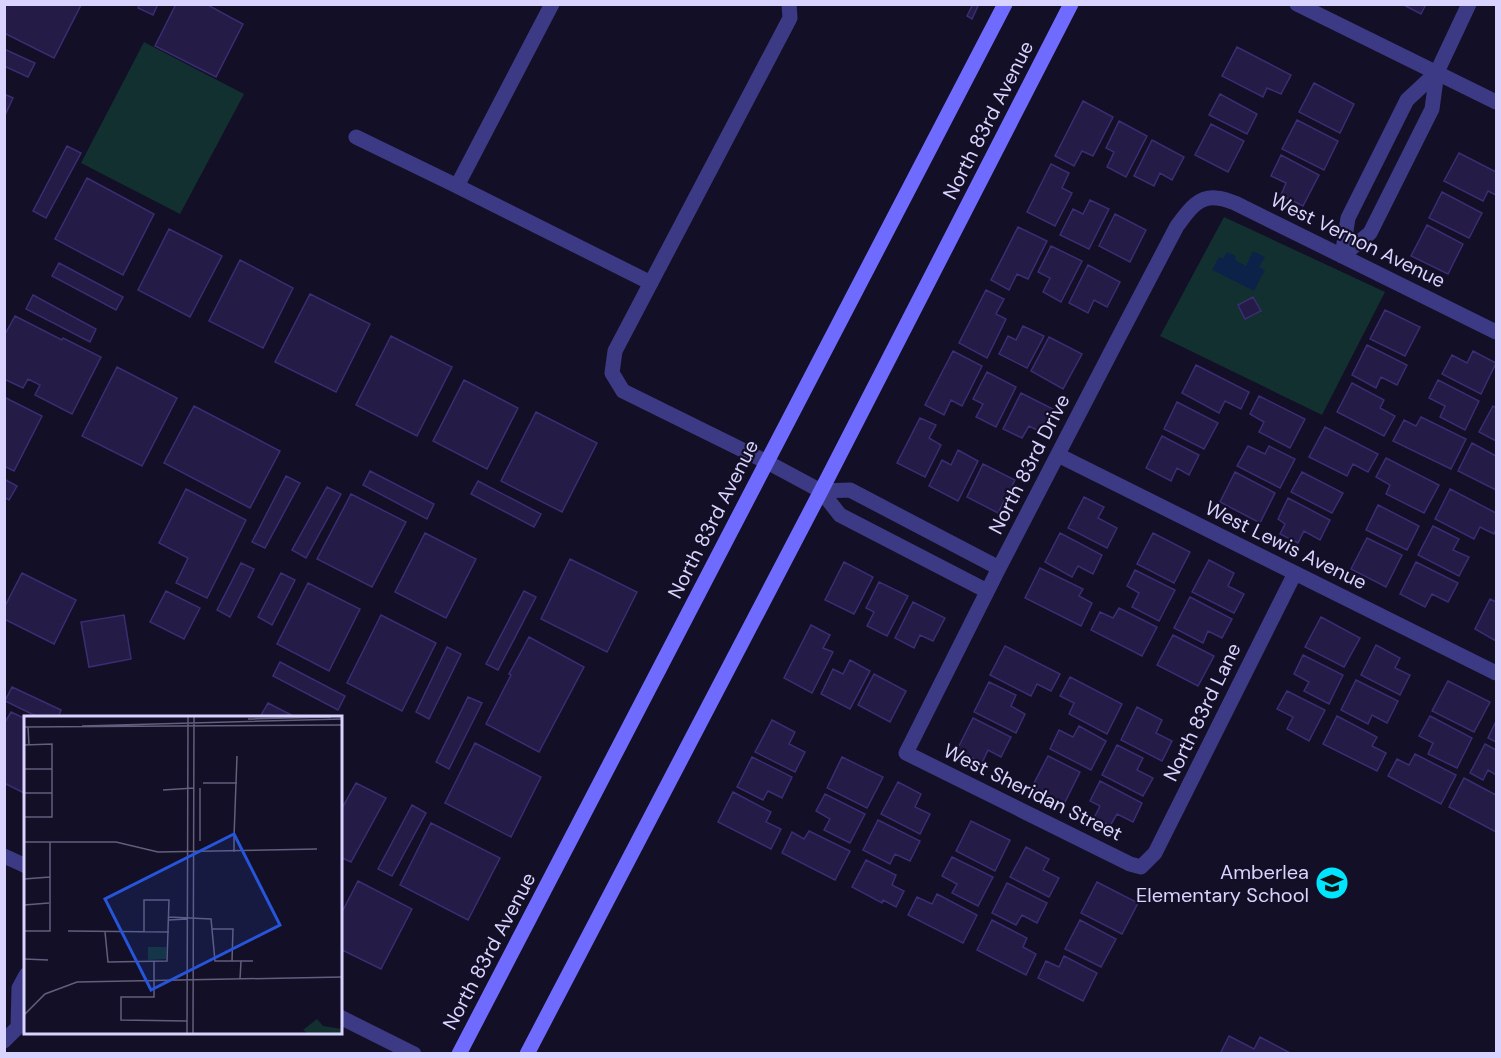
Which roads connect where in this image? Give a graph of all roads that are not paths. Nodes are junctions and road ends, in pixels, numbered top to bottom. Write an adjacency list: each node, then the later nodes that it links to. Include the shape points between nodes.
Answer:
1 (552, 4): 12 (street)
2 (789, 4): 15 (street, via 790,18)
3 (1005, 4): 18 (main road, North 83rd Avenue)
4 (1071, 4): 19 (main road, North 83rd Avenue)
5 (1297, 4): 7 (street)
6 (1469, 4): 7 (street)
7 (1437, 72): 8 (street); 10 (street, via 1407,100); 11 (street, via 1432,109)
8 (1497, 102)
9 (356, 137): 12 (street)
10 (1373, 167): 11 (street); 14 (street, via 1348,219)
11 (1397, 178): 14 (street, via 1370,233)
12 (458, 186): 15 (street)
13 (1199, 201): 14 (street, West Vernon Avenue, via 1214,197 1235,203); 17 (street, North 83rd Drive, via 1177,226)
14 (1342, 256): 16 (street, West Vernon Avenue)
15 (651, 283): 18 (street, via 615,351 612,373 622,391)
16 (1497, 332)
17 (1058, 455): 22 (street, North 83rd Drive); 23 (street, West Lewis Avenue)
18 (767, 462): 19 (street); 35 (main road, North 83rd Avenue)
19 (821, 490): 20 (street, via 850,490); 21 (street, via 840,516); 36 (main road, North 83rd Avenue)
20 (921, 526): 21 (street); 22 (street)
21 (908, 551): 24 (street)
22 (999, 568): 24 (street, North 83rd Drive)
23 (1295, 573): 25 (street, West Lewis Avenue); 29 (street, North 83rd Lane, via 1155,853)
24 (987, 591): 26 (street, North 83rd Drive)
25 (1497, 673)
26 (906, 753): 29 (street, West Sheridan Street)
27 (4, 856): 28 (street)
28 (24, 865)
29 (1142, 867)
30 (24, 979): 32 (street, via 19,988)
31 (342, 1018): 34 (street)
32 (22, 1024): 33 (street)
33 (4, 1041)
34 (414, 1053)
35 (459, 1053)
36 (527, 1053)

